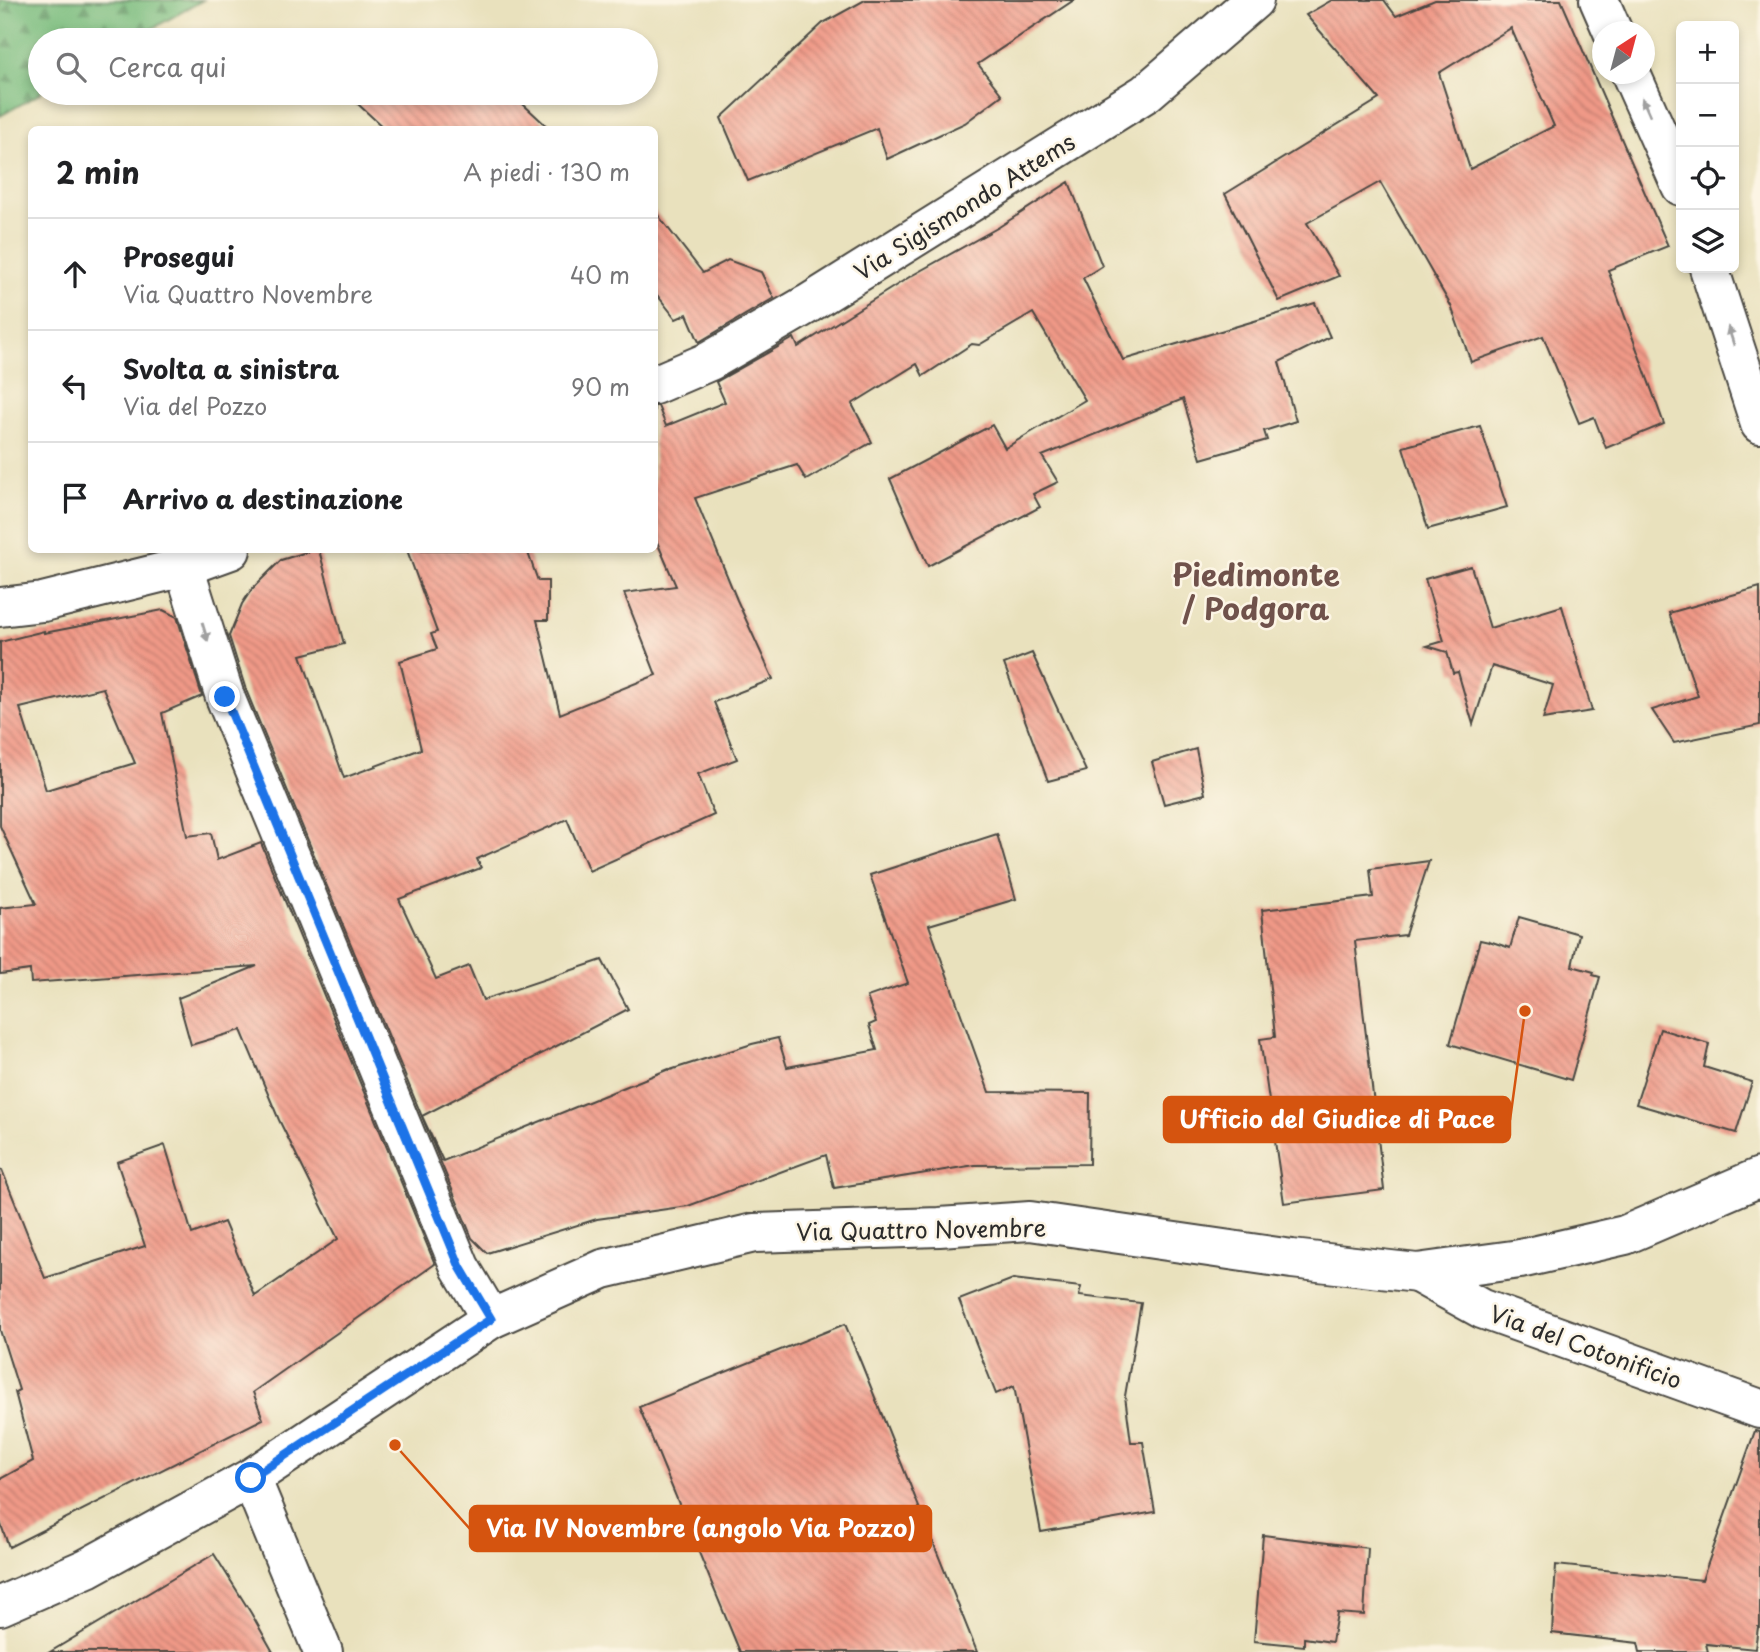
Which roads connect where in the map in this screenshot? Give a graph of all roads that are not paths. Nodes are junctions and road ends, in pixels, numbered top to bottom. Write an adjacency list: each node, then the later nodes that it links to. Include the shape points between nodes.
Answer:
1 (1254, 0): 7 (street, Via Sigismondo Attems, via 1146,93 808,304 710,361)
2 (1599, 0): 3 (street)
3 (1608, 21)
4 (1635, 84): 5 (street, one-way to 4)
5 (1676, 175)
6 (1711, 273): 8 (street, one-way to 6)
7 (658, 383)
8 (1760, 424)
9 (223, 553): 10 (street)
10 (184, 567): 11 (street, via 43,602); 14 (street, one-way to 14, via 225,697 460,1267)
11 (0, 607)
12 (1760, 1177): 13 (street, Via Quattro Novembre, via 1625,1235 1520,1259)
13 (1417, 1273): 14 (street, Via Quattro Novembre, via 1030,1221 754,1233 603,1269); 15 (street, Via del Cotonificio, via 1482,1309)
14 (491, 1319): 16 (street, Via Quattro Novembre)
15 (1760, 1409)
16 (251, 1478): 17 (street, Via Quattro Novembre, via 88,1568); 18 (street)
17 (0, 1606)
18 (323, 1652)

